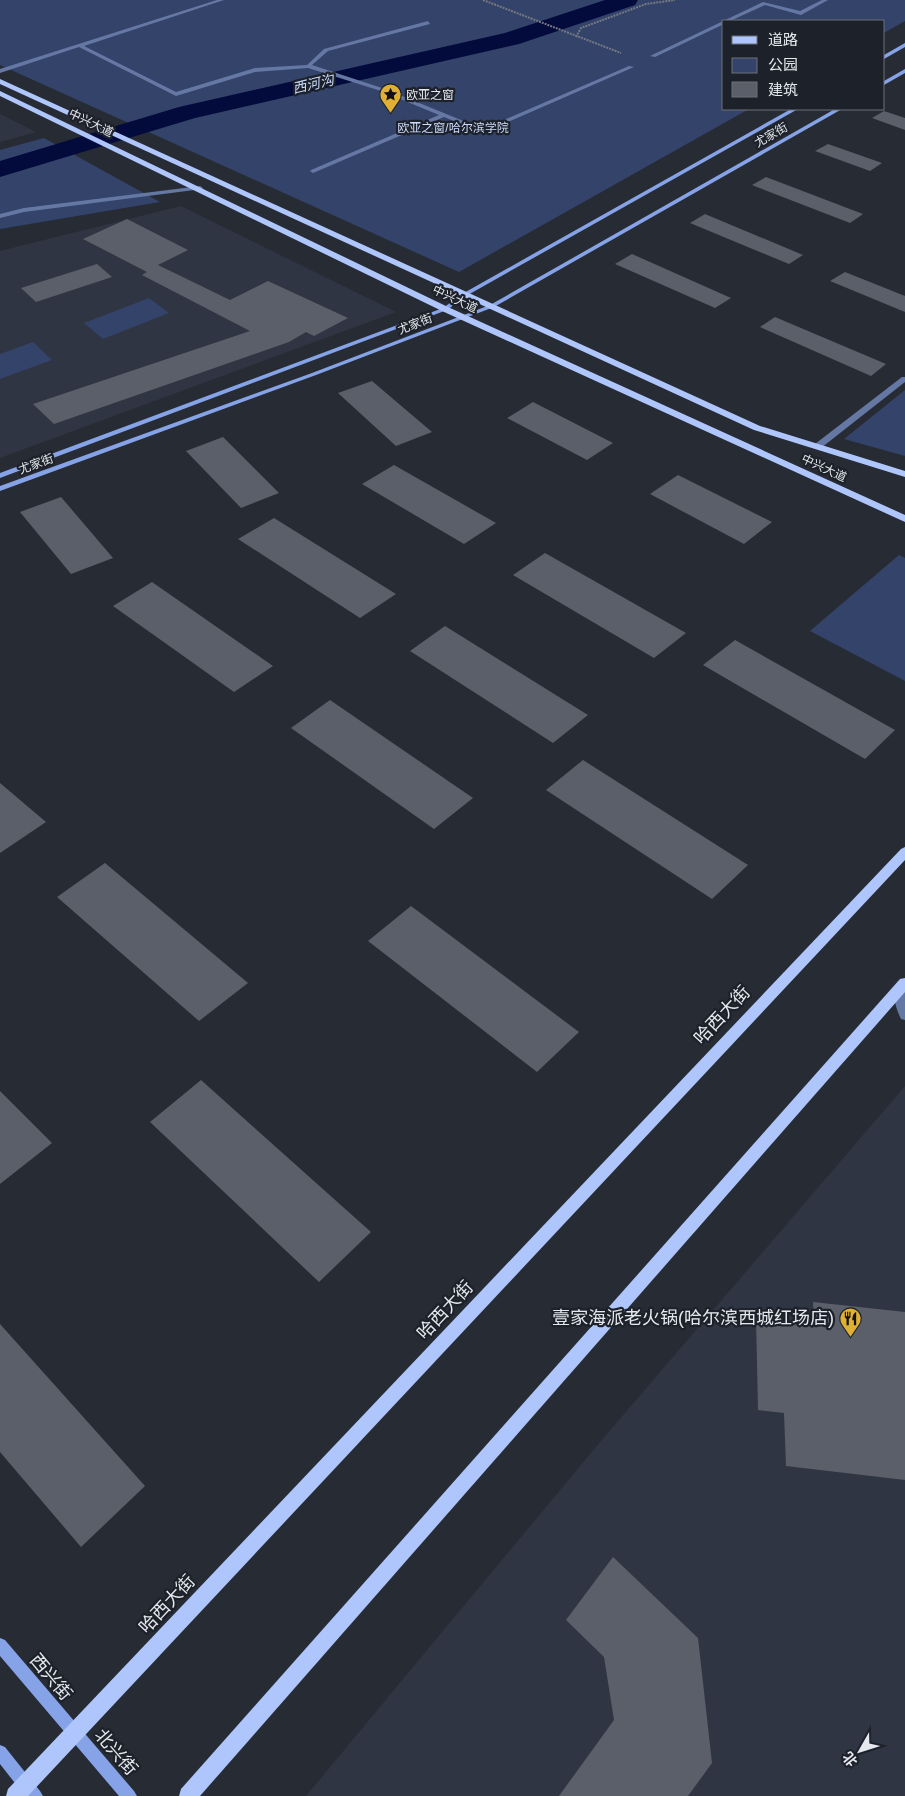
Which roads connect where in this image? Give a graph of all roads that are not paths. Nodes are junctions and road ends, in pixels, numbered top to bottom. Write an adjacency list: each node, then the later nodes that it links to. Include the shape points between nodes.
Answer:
1 (222, 0): 6 (lane)
2 (826, 0): 3 (lane, via 801,13 765,2)
3 (729, 20)
4 (428, 23): 10 (lane, via 326,50)
5 (722, 23): 8 (lane)
6 (78, 45): 10 (lane, via 176,94 255,70); 12 (lane)
7 (905, 45): 9 (main road)
8 (653, 56)
9 (885, 56)
10 (308, 66): 19 (lane, via 383,90)
11 (630, 67): 19 (lane, via 483,131)
12 (0, 71)
13 (905, 71): 15 (main road)
14 (0, 81): 23 (main road, 中兴大道)
15 (885, 82)
16 (0, 93): 21 (main road, 中兴大道)
17 (793, 110): 23 (main road, 尤家街)
18 (837, 110): 24 (main road, 尤家街)
19 (444, 115): 20 (lane)
20 (313, 171)
21 (200, 188): 22 (lane, via 24,210); 25 (main road, 中兴大道)
22 (0, 216)
23 (464, 295): 24 (main road, 中兴大道); 25 (main road, 尤家街)
24 (492, 306): 26 (main road, 尤家街); 28 (main road, 中兴大道, via 757,428)
25 (445, 309): 26 (main road, 中兴大道); 30 (main road, 尤家街)
26 (464, 317): 31 (main road, 尤家街); 32 (main road, 中兴大道)
27 (905, 379): 28 (lane)
28 (818, 446): 29 (main road, 中兴大道)
29 (905, 474)
30 (0, 476)
31 (0, 489)
32 (905, 519)
33 (905, 852): 37 (main road, 哈西大街)
34 (903, 986): 35 (lane, via 901,1006); 41 (main road)
35 (905, 1016)
36 (0, 1645): 37 (main road, 西兴街)
37 (74, 1733): 39 (main road, 哈西大街); 40 (main road, 北兴街)
38 (0, 1752): 39 (main road)
39 (25, 1792)
40 (129, 1796)
41 (188, 1796)

